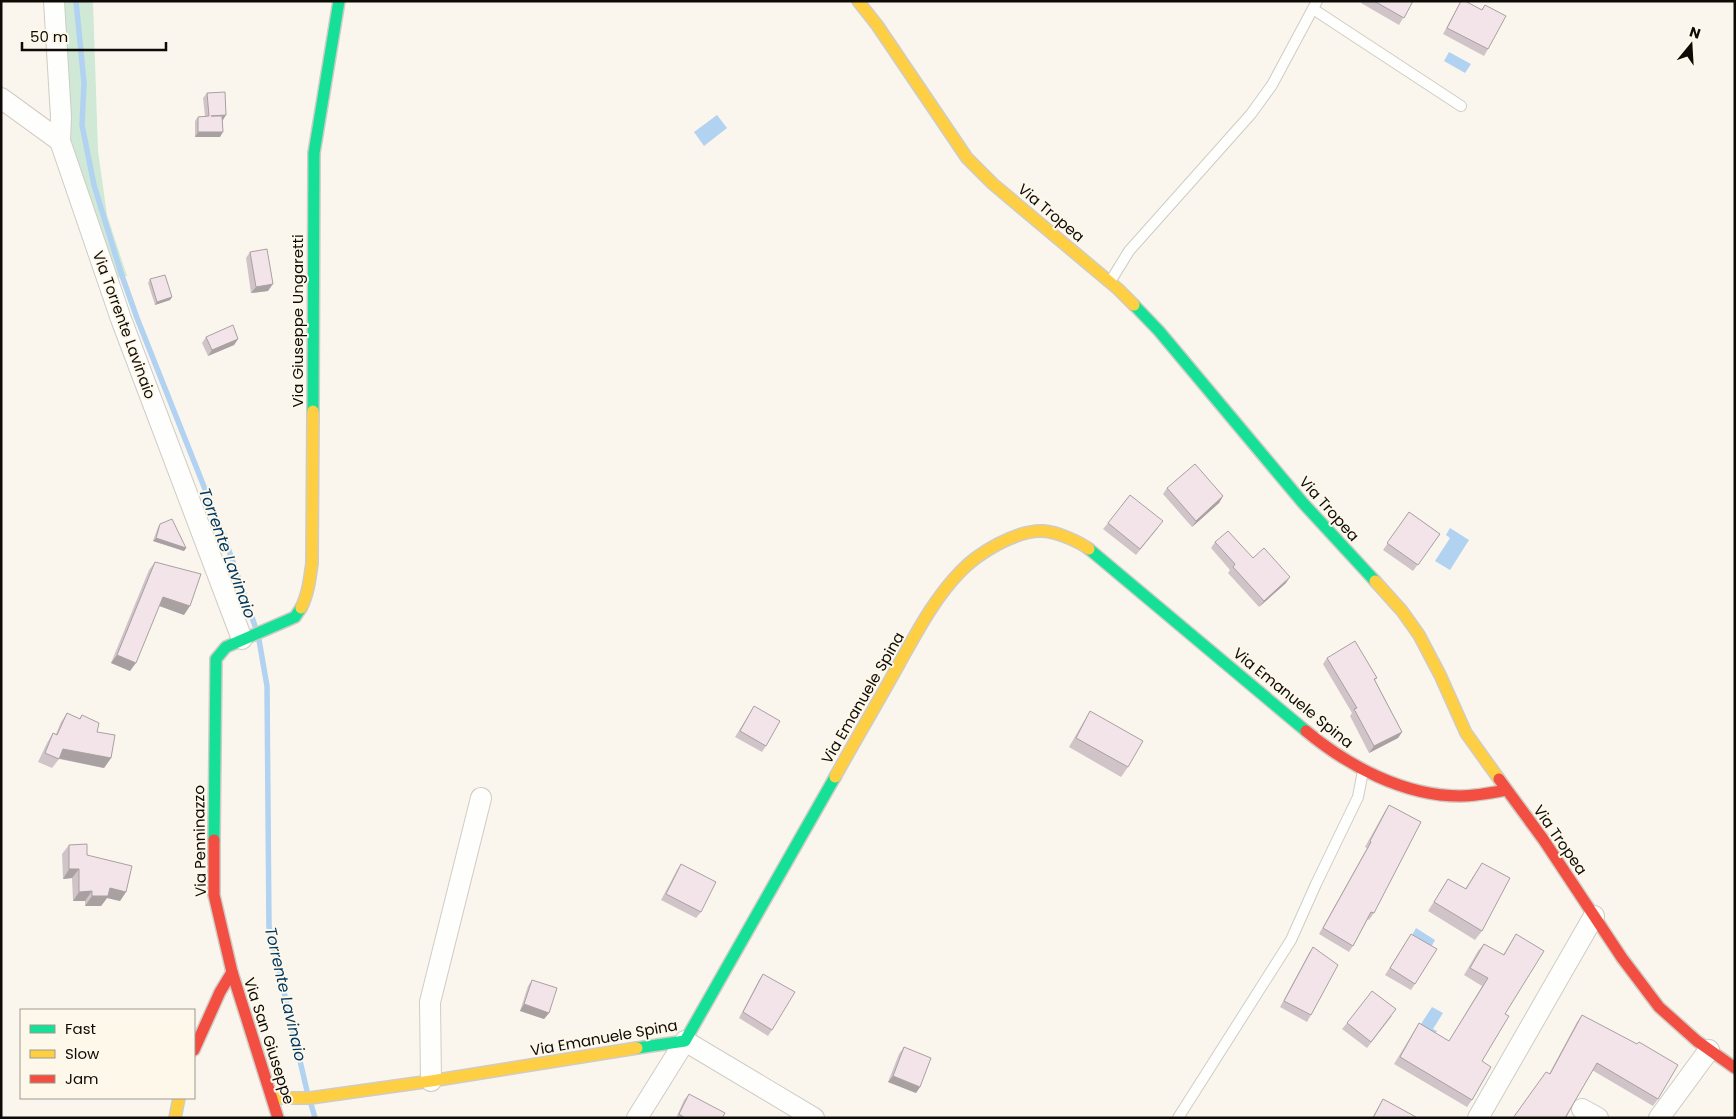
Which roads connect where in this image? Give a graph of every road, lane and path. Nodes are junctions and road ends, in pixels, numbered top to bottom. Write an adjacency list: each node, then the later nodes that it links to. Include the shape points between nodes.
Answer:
1 (54, 1): 7 (street, Via Torrente Lavinaio)
2 (339, 1): 9 (street, Via Giuseppe Ungaretti, via 314,153 310,583 295,617)
3 (858, 1): 8 (street, Via Tropea, via 967,158 993,184)
4 (1315, 5): 6 (lane); 8 (lane, via 1272,85 1251,114 1129,251)
5 (1, 98): 7 (street)
6 (1462, 106)
7 (60, 141): 9 (street, Via Torrente Lavinaio, via 121,319)
8 (1110, 282): 11 (street, Via Tropea, via 1159,331 1303,503 1402,610 1440,675 1466,733)
9 (244, 638): 14 (street, Via Penninazzo, via 226,647 216,659 214,895)
10 (1363, 770): 11 (street, Via Emanuele Spina, via 1414,790 1454,796 1489,795); 15 (street, Via Emanuele Spina, via 1329,750 1086,548 1043,531 997,543 973,558 946,587 921,625); 26 (lane, via 1358,797 1291,940)
11 (1506, 790): 13 (street, Via Tropea)
12 (481, 798): 19 (street, via 430,1002)
13 (1594, 916): 17 (street, Via Tropea, via 1659,1007); 27 (street)
14 (232, 972): 16 (street); 20 (street, Via San Giuseppe)
15 (685, 1041): 19 (street, Via Emanuele Spina); 24 (street); 25 (street)
16 (195, 1048)
17 (1709, 1050): 18 (street, Via Tropea); 28 (street)
18 (1735, 1068)
19 (431, 1081): 20 (street, Via Emanuele Spina, via 310,1098)
20 (272, 1098): 23 (street, Via San Giuseppe)
21 (179, 1099): 22 (street)
22 (174, 1118)
23 (278, 1118)
24 (637, 1118)
25 (814, 1118)
26 (1178, 1118)
27 (1478, 1118)
28 (1659, 1118)

